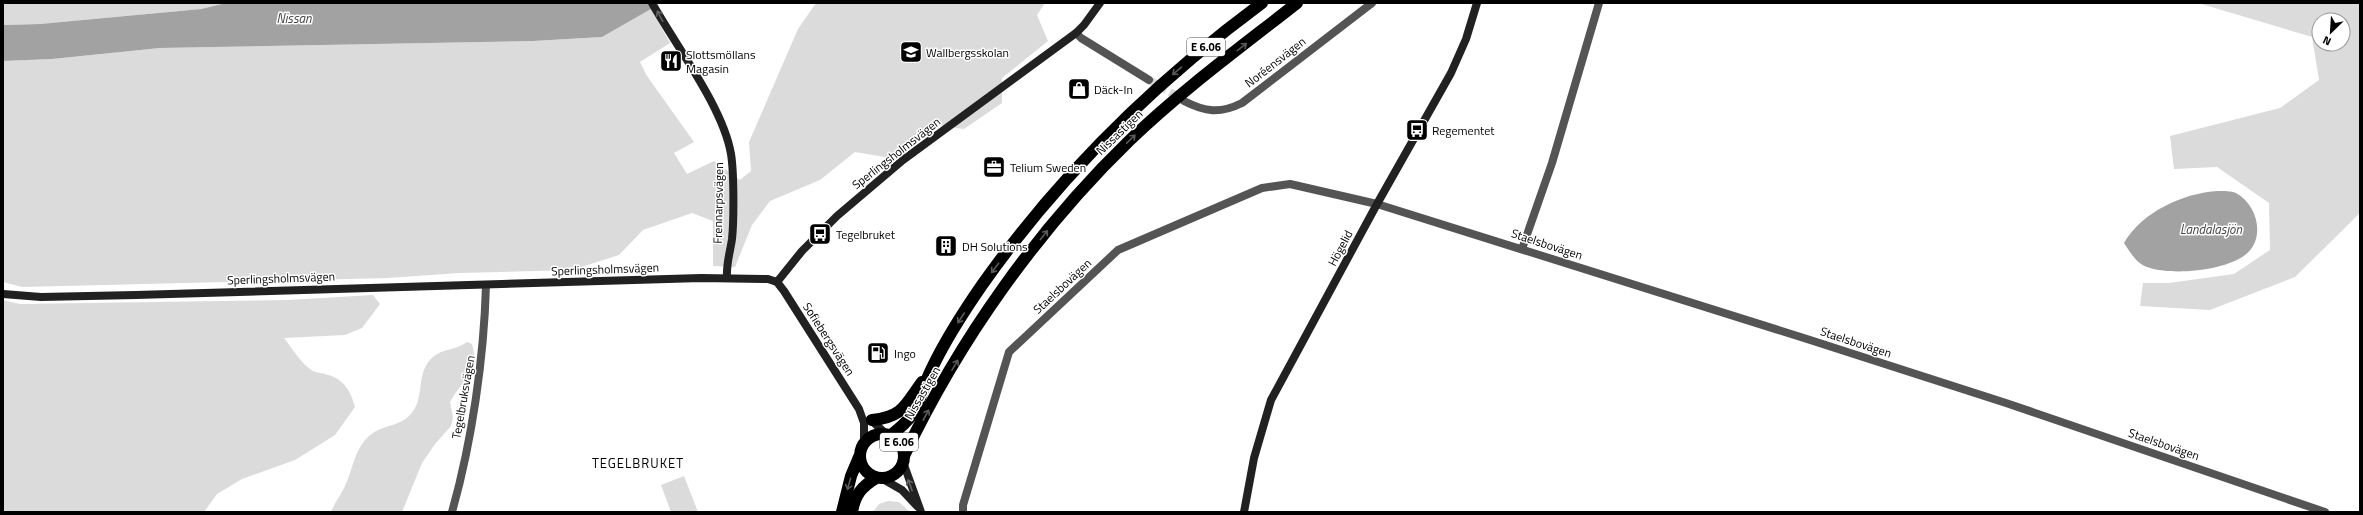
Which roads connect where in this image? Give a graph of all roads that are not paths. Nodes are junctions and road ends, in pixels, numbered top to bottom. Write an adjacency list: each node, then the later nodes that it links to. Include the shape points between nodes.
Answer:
1 (652, 3): 13 (street, Frennarpsvägen, one-way to 1, via 726,264 732,238 731,154 720,121 702,86)
2 (1100, 3): 8 (street, Sperlingsholmsvägen, via 1088,21)
3 (1262, 3): 17 (highway, Nissastigen / E 6.06, one-way to 17, via 1151,94 1103,139 1054,194 982,285)
4 (1297, 3): 23 (highway, Nissastigen / E 6.06, one-way to 4, via 935,399 977,329 1029,255 1102,167 1162,110)
5 (1372, 3): 10 (street, Noréensvägen, via 1242,103 1212,112)
6 (1477, 3): 11 (street, Högelid, via 1466,39 1451,73)
7 (1599, 3): 12 (street, via 1552,163)
8 (1076, 32): 9 (street, via 1081,38); 14 (street, Sperlingsholmsvägen, via 903,160 837,216 802,251)
9 (1149, 80)
10 (1184, 101)
11 (1377, 204): 12 (street, Staelsbovägen); 29 (street, Staelsbovägen, via 1290,184 1262,188 1118,250 1009,352); 30 (street, Högelid, via 1271,400 1254,458)
12 (1522, 249): 31 (street, Staelsbovägen, via 2006,403)
13 (727, 278): 14 (street, Sperlingsholmsvägen, via 768,279); 15 (street, Sperlingsholmsvägen)
14 (777, 282): 18 (street, Sofiebergsvägen)
15 (486, 284): 16 (street, Sperlingsholmsvägen, via 41,297); 26 (street, Tegelbruksvägen, via 482,360 461,479)
16 (3, 294)
17 (931, 370): 19 (highway, E 6.06, via 901,411 890,417); 20 (highway, Nissastigen / E 6.06, via 915,413 906,424)
18 (859, 409): 19 (street, Sofiebergsvägen); 21 (street, Sofiebergsvägen, via 864,423)
19 (872, 420): 20 (street, Sofiebergsvägen)
20 (889, 435): 21 (highway, E 6.06, via 878,434); 23 (highway, E 6.06, via 902,446)
21 (864, 442): 22 (highway, E 6.06)
22 (859, 457): 24 (highway, via 864,470); 27 (highway, E 6.06, one-way to 27, via 851,476)
23 (904, 459): 24 (highway, E 6.06, via 895,474); 25 (street, one-way to 23)
24 (879, 478): 25 (street, via 902,490); 28 (highway, E 6.06, via 860,489)
25 (920, 510)
26 (452, 512)
27 (842, 512)
28 (852, 512)
29 (963, 512)
30 (1244, 512)
31 (2325, 512)

